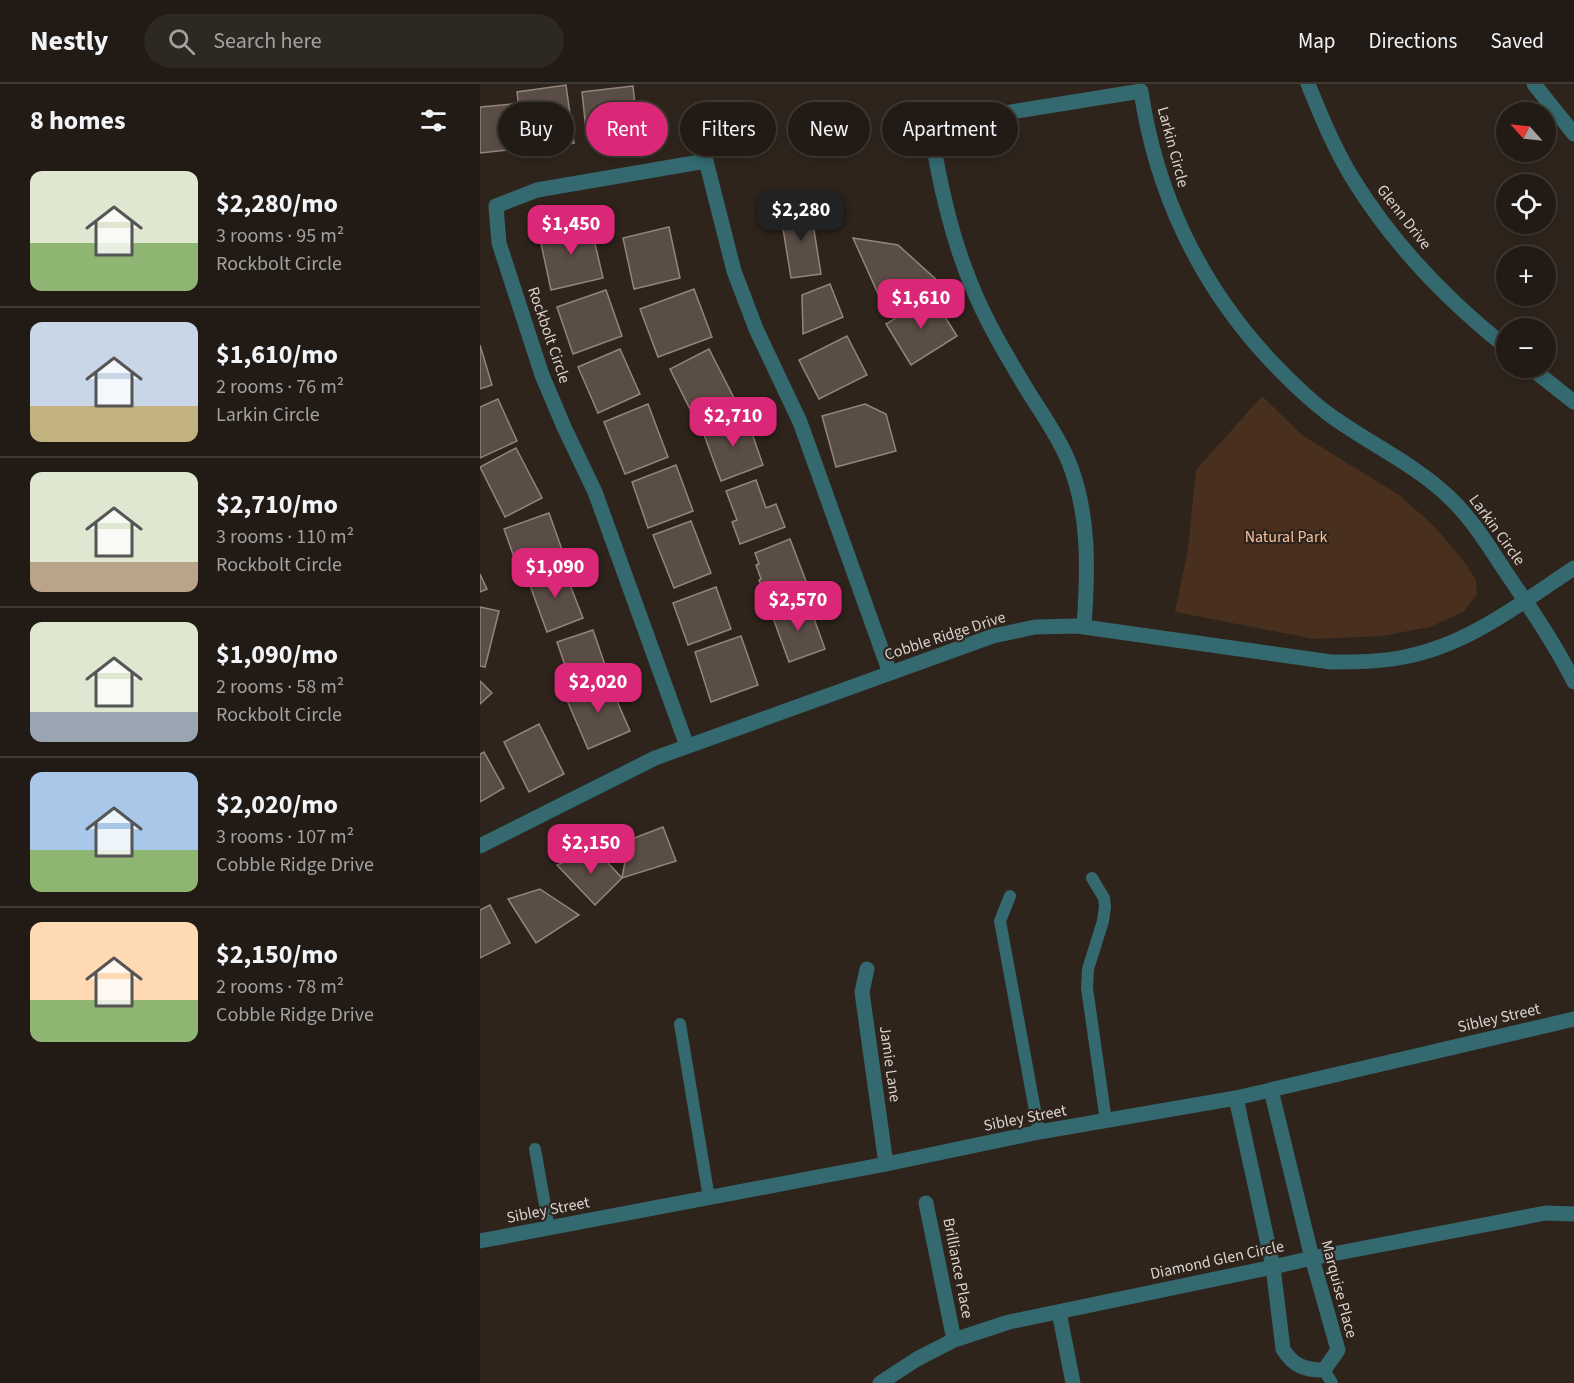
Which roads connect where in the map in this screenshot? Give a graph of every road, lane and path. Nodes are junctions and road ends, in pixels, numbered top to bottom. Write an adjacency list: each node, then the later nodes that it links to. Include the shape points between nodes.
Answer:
1 (1308, 84): 4 (street, Glenn Drive, via 1353,179 1398,242 1442,292)
2 (1534, 84): 3 (street)
3 (1574, 134)
4 (1496, 339)
5 (1544, 378): 6 (street)
6 (1574, 402)
7 (1574, 568): 8 (street, Cobble Ridge Drive)
8 (1525, 600): 9 (street, Cobble Ridge Drive, via 1480,629 1442,646 1373,662 1331,662); 9 (street, Larkin Circle, via 1475,526 1450,498 1422,474 1333,418 1294,386 1248,336 1212,287 1171,205 1155,157 1141,91 930,125 940,187 971,285 998,341 1052,427 1080,496 1088,571); 11 (street)
9 (1084, 626): 10 (street, Cobble Ridge Drive, via 1035,627 993,636)
10 (890, 673): 12 (street, Cobble Ridge Drive); 12 (street, Rockbolt Circle, via 800,422 756,329 734,271 706,161 537,190 496,206 499,243 542,375 595,492)
11 (1574, 682)
12 (687, 746): 13 (street, Cobble Ridge Drive, via 655,758)
13 (480, 846)
14 (1092, 878): 21 (lane, via 1105,907 1088,969 1087,988)
15 (1010, 896): 22 (lane, via 1000,921)
16 (867, 969): 24 (street, Jamie Lane, via 862,992)
17 (1574, 1019): 19 (street, Sibley Street)
18 (680, 1024): 25 (lane)
19 (1271, 1090): 20 (street, Sibley Street); 30 (street, Marquise Place)
20 (1236, 1098): 21 (street, Sibley Street); 31 (street, Marquise Place)
21 (1106, 1121): 22 (street, Sibley Street)
22 (1039, 1132): 24 (street, Sibley Street)
23 (535, 1149): 28 (lane)
24 (886, 1164): 25 (street, Sibley Street)
25 (709, 1198): 28 (street, Sibley Street)
26 (926, 1203): 33 (street, Brilliance Place)
27 (1574, 1214): 30 (street, Diamond Glen Circle, via 1546,1213)
28 (549, 1228): 29 (street, Sibley Street)
29 (480, 1241)
30 (1312, 1258): 31 (street, Diamond Glen Circle); 34 (street, Marquise Place, via 1338,1350)
31 (1273, 1267): 32 (street, Diamond Glen Circle); 34 (street, Marquise Place, via 1282,1349 1301,1368)
32 (1059, 1312): 33 (street, Diamond Glen Circle, via 1009,1322); 36 (street)
33 (954, 1340): 35 (street, Diamond Glen Circle)
34 (1328, 1376)
35 (880, 1383)
36 (1073, 1383)

